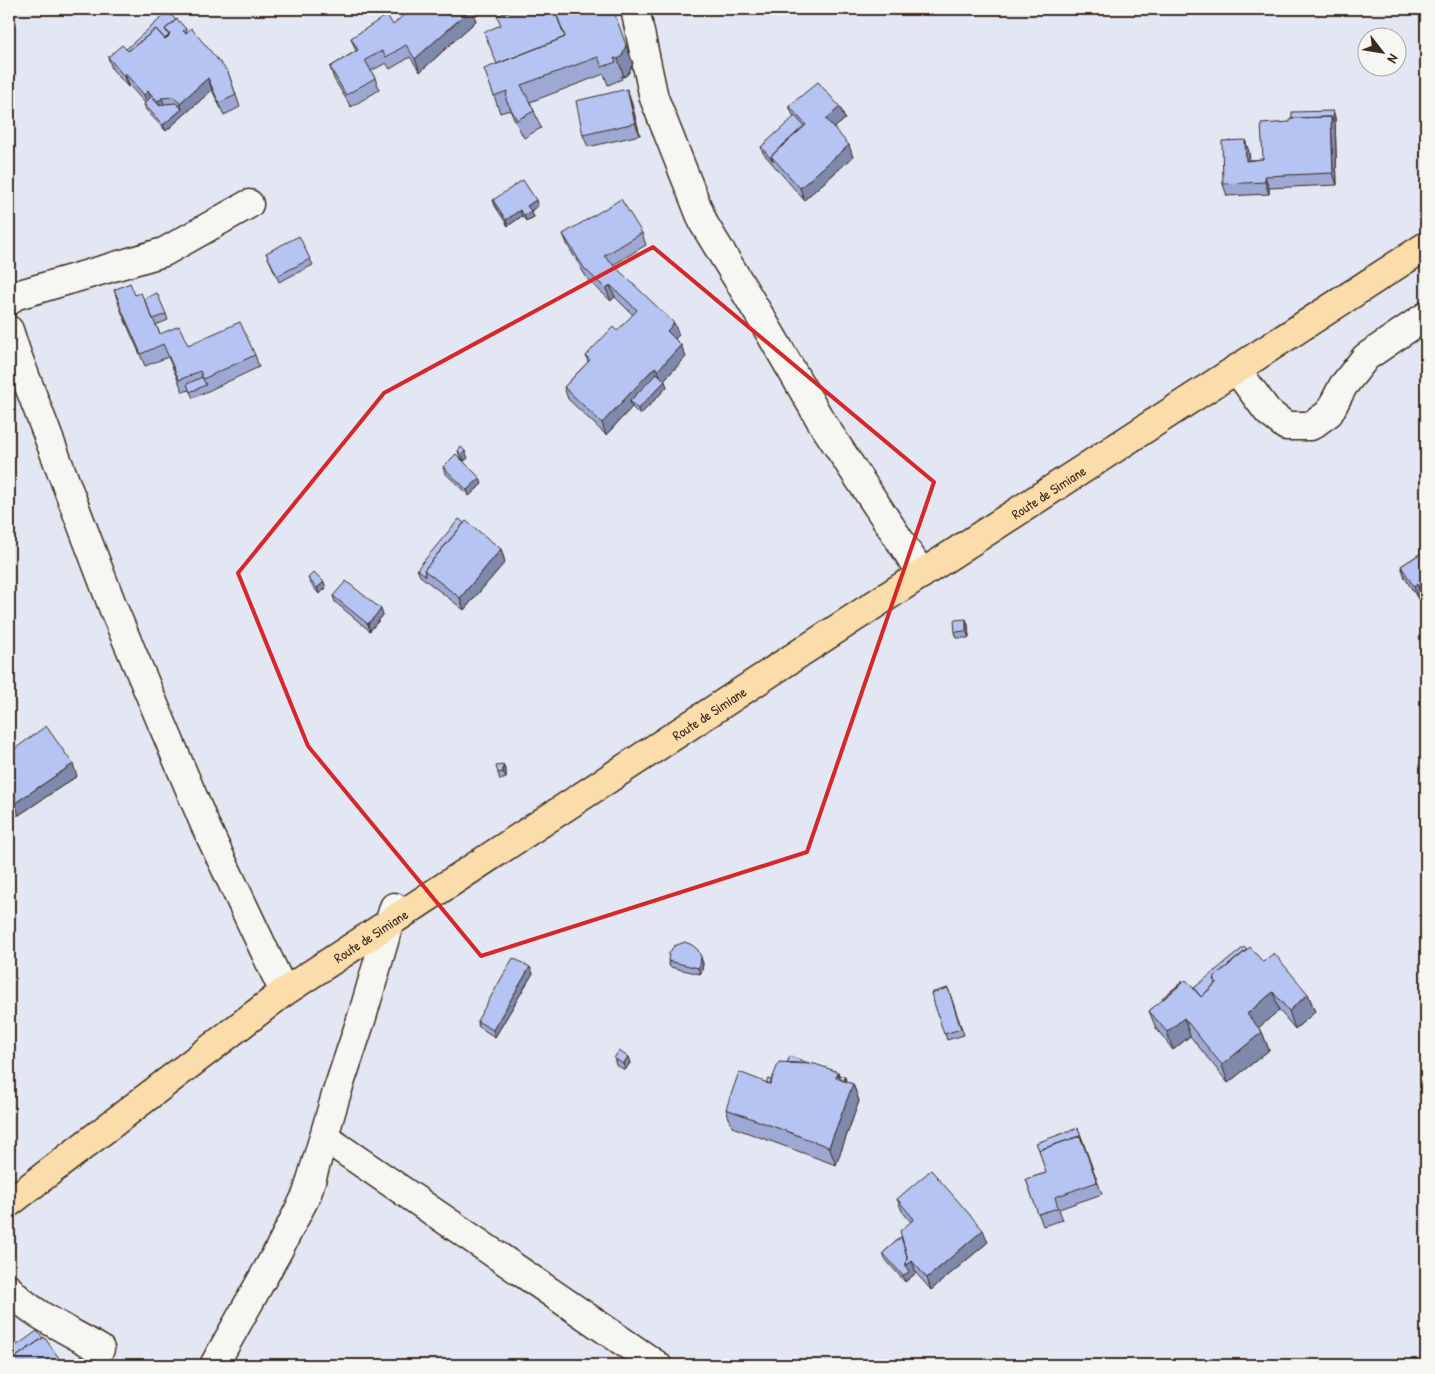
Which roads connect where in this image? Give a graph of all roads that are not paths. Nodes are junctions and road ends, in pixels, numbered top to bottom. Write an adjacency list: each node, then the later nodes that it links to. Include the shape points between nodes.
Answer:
1 (635, 9): 8 (street, via 654,98 704,224 821,421)
2 (249, 204): 4 (street, via 164,252 10,297)
3 (1426, 246): 7 (main road, Route de Simiane)
4 (9, 301)
5 (1426, 316): 7 (street, via 1366,357 1343,386 1330,412 1310,426 1286,426 1268,412)
6 (9, 330): 10 (street, via 114,610 205,826)
7 (1236, 370): 8 (main road, Route de Simiane)
8 (922, 574): 9 (main road, Route de Simiane)
9 (391, 914): 10 (main road, Route de Simiane); 11 (street)
10 (284, 992): 12 (main road, Route de Simiane)
11 (324, 1137): 15 (street, via 307,1194); 16 (street)
12 (9, 1202)
13 (9, 1289): 14 (street, via 41,1315)
14 (100, 1348)
15 (214, 1365)
16 (657, 1365)

